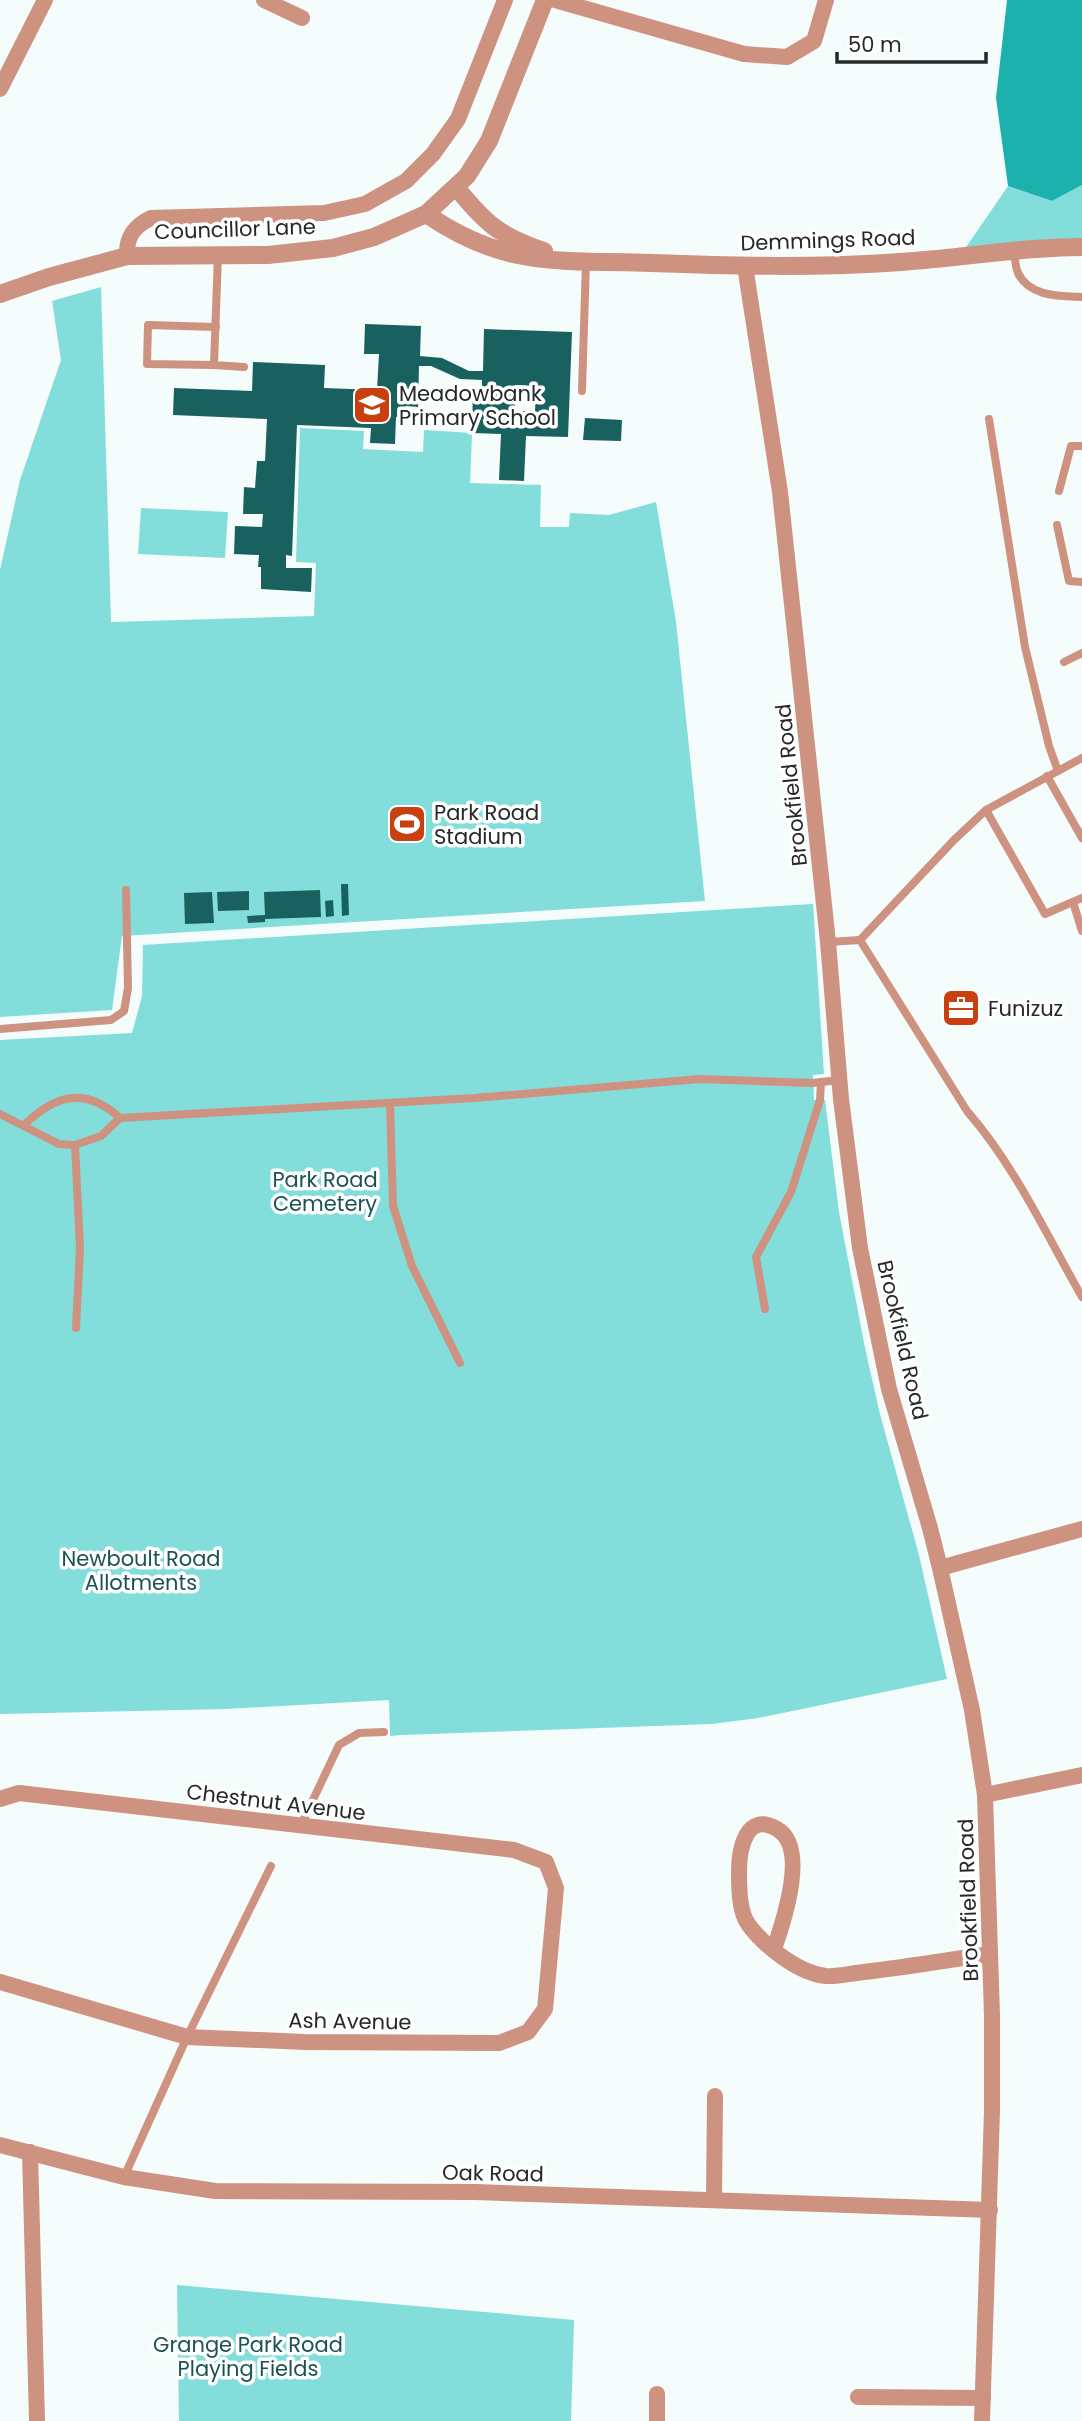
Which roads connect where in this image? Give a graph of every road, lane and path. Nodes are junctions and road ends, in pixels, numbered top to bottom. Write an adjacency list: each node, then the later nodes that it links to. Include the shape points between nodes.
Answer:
1 (45, 0): 8 (street)
2 (264, 0): 7 (street)
3 (505, 0): 14 (street, Councillor Lane, via 458,119 406,181 365,204 324,213 151,218 138,224 126,242)
4 (545, 0): 9 (street, Councillor Lane, via 489,141)
5 (555, 0): 6 (street, via 744,54 787,57 814,41)
6 (826, 0)
7 (302, 18)
8 (0, 89)
9 (456, 187): 10 (street, Councillor Lane); 15 (street, Demmings Road, via 489,225 536,248)
10 (426, 214): 13 (street, Councillor Lane, via 374,237 333,248); 15 (street, Demmings Road, via 485,245 519,255)
11 (1082, 247): 12 (street, Demmings Road)
12 (1013, 250): 16 (street, Demmings Road, via 901,262); 18 (lane, via 1018,272 1035,290)
13 (218, 255): 14 (street, Councillor Lane); 19 (lane)
14 (127, 256): 17 (street, Councillor Lane)
15 (580, 261): 16 (street, Demmings Road); 22 (lane)
16 (746, 266): 40 (street, Brookfield Road, via 780,492)
17 (0, 294)
18 (1082, 297)
19 (216, 327): 20 (lane); 20 (lane, via 148,325 147,364)
20 (214, 365): 21 (lane)
21 (244, 367)
22 (582, 391)
23 (989, 419): 31 (lane, via 1025,647)
24 (1082, 446): 25 (lane, via 1071,446)
25 (1059, 491)
26 (1057, 525): 27 (lane, via 1069,581)
27 (1082, 582)
28 (1082, 653): 29 (lane)
29 (1064, 662)
30 (1082, 758): 31 (lane)
31 (1058, 771): 32 (lane)
32 (1047, 776): 33 (lane); 34 (lane)
33 (986, 810): 37 (lane, via 1045,914); 39 (lane)
34 (1082, 838)
35 (126, 890): 41 (lane, via 128,988 124,1011 111,1020)
36 (1082, 898): 37 (lane)
37 (1073, 902): 38 (lane)
38 (1082, 931)
39 (860, 940): 40 (lane); 49 (lane, via 967,1111 1011,1170)
40 (828, 942): 42 (street, Brookfield Road)
41 (0, 1029)
42 (839, 1080): 43 (lane); 54 (street, Brookfield Road, via 860,1248 889,1389)
43 (821, 1082): 44 (lane, via 700,1079); 50 (lane, via 820,1100 791,1192 756,1257)
44 (390, 1103): 46 (lane); 52 (lane, via 393,1206 412,1266)
45 (0, 1114): 47 (lane)
46 (120, 1118): 47 (lane, via 101,1103 72,1098 53,1101); 48 (lane, via 101,1136)
47 (24, 1125): 48 (lane, via 59,1144)
48 (75, 1145): 51 (lane, via 80,1248)
49 (1082, 1297)
50 (765, 1309)
51 (76, 1328)
52 (460, 1363)
53 (1082, 1529): 54 (street)
54 (940, 1568): 57 (street, Brookfield Road, via 972,1710)
55 (384, 1732): 59 (lane, via 359,1733 339,1745)
56 (1082, 1775): 57 (street)
57 (985, 1795): 63 (street, Brookfield Road)
58 (0, 1799): 59 (street, Chestnut Avenue, via 19,1793)
59 (301, 1826): 60 (street, Chestnut Avenue, via 514,1850)
60 (545, 1862): 65 (street, Ash Avenue, via 556,1888 545,2009 528,2032 499,2043)
61 (271, 1866): 65 (lane)
62 (774, 1949): 62 (street, via 747,1922 738,1889 746,1834 754,1825 767,1824 781,1831 790,1849 789,1901); 63 (street, via 789,1963 826,1976)
63 (990, 1954): 71 (street, Brookfield Road)
64 (0, 1982): 65 (street, Ash Avenue)
65 (187, 2036): 69 (lane)
66 (715, 2096): 70 (street)
67 (0, 2145): 68 (street, Oak Road)
68 (30, 2152): 69 (street, Oak Road); 75 (street)
69 (124, 2177): 70 (street, Oak Road, via 215,2191 475,2192)
70 (715, 2200): 71 (street, Oak Road)
71 (990, 2210): 74 (street, Brookfield Road)
72 (657, 2394): 76 (street)
73 (858, 2397): 74 (street)
74 (983, 2398): 77 (street, Brookfield Road)
75 (37, 2421)
76 (657, 2421)
77 (982, 2421)

